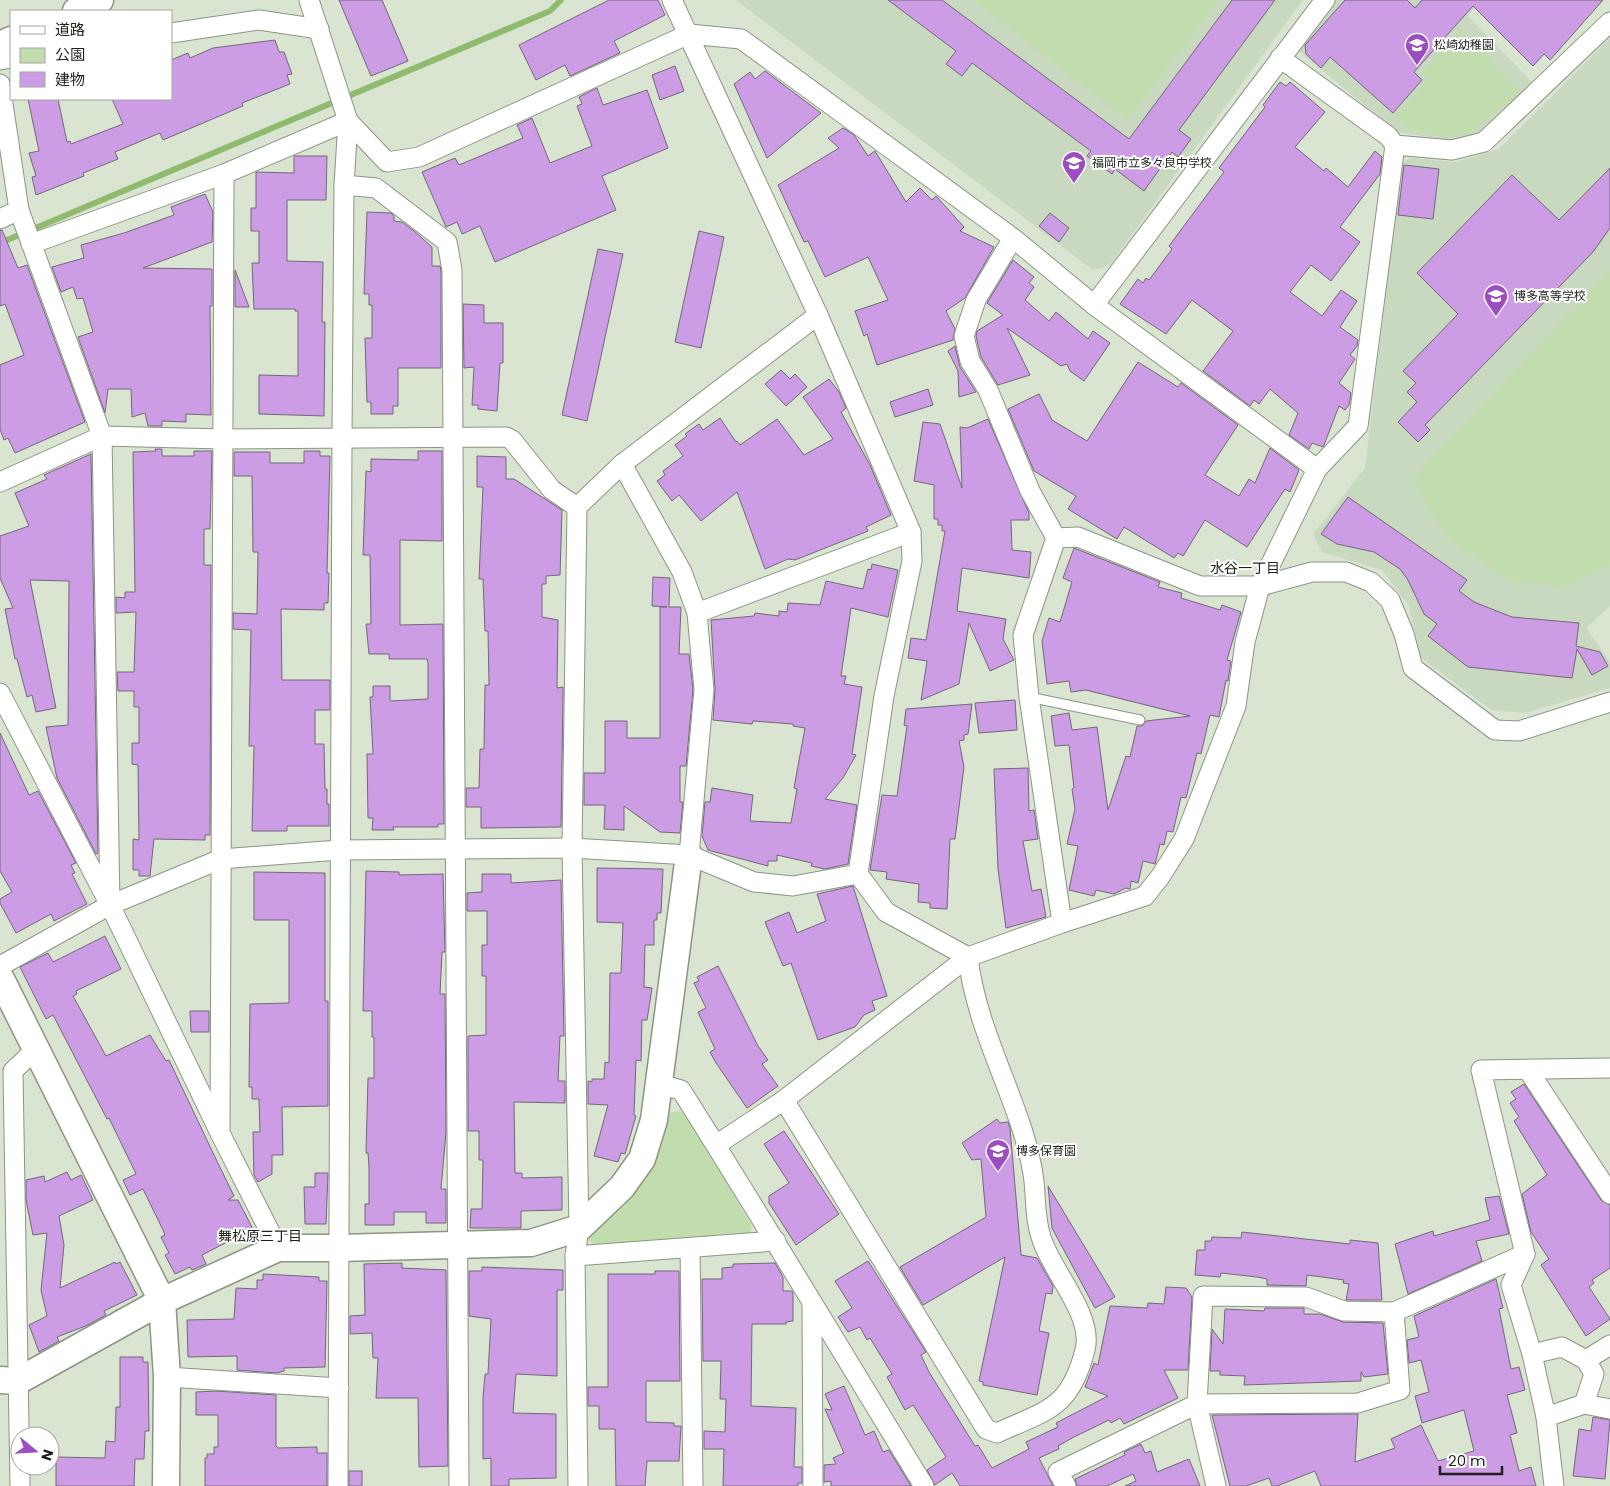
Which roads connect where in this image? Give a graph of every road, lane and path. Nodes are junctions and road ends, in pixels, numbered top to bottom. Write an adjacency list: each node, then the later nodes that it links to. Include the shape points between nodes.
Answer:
1 (100, 0): 5 (street)
2 (309, 0): 7 (street)
3 (672, 0): 9 (street)
4 (1324, 0): 10 (street)
5 (78, 10)
6 (1610, 22): 13 (street, via 1484,142 1452,150)
7 (319, 29): 8 (street, via 259,20); 12 (street)
8 (172, 33)
9 (689, 34): 12 (street, via 419,157 386,162); 18 (street, via 741,39); 21 (street)
10 (1280, 58): 13 (street, via 1388,136); 20 (street)
11 (0, 84): 16 (street)
12 (348, 121): 14 (street); 15 (street)
13 (1395, 145): 27 (street, via 1358,426)
14 (224, 174): 19 (street); 24 (street)
15 (344, 186): 23 (street, via 376,188 447,242 452,270); 25 (street)
16 (19, 210): 17 (street); 19 (street)
17 (0, 219)
18 (1013, 238): 20 (street); 31 (street, via 976,300 964,336 970,360 988,390 1030,491)
19 (31, 244): 22 (street)
20 (1094, 305): 27 (street)
21 (818, 315): 26 (street); 30 (street)
22 (102, 436): 24 (street); 28 (street); 44 (street)
23 (454, 436): 25 (street); 29 (street, via 506,437 512,440 552,490); 39 (street)
24 (223, 439): 25 (street); 42 (street)
25 (342, 439): 40 (street)
26 (622, 464): 29 (street); 33 (street, via 682,572)
27 (1317, 469): 32 (street)
28 (0, 482)
29 (576, 507): 38 (street)
30 (911, 532): 33 (street); 43 (street, via 912,561 884,696)
31 (1056, 538): 32 (street, via 1078,537 1200,586); 35 (street, via 1023,634)
32 (1260, 586): 36 (street, via 1312,572 1346,572 1371,582 1390,600 1413,668 1495,730 1519,731); 45 (street, via 1245,642 1236,706 1184,840 1145,896)
33 (697, 613): 41 (street, via 704,690)
34 (0, 693): 44 (street)
35 (1029, 697): 37 (lane); 45 (street)
36 (1610, 702)
37 (1140, 720)
38 (572, 848): 39 (street); 41 (street); 57 (street)
39 (454, 849): 40 (street); 59 (street)
40 (339, 850): 42 (street); 61 (street)
41 (689, 855): 43 (street, via 754,882 793,886); 52 (street)
42 (221, 859): 44 (street); 54 (street)
43 (858, 874): 46 (street, via 886,912)
44 (110, 905): 47 (street); 54 (street)
45 (1062, 923): 46 (street)
46 (968, 957): 53 (street); 53 (street, via 972,988 982,1023 1022,1130 1042,1241 1086,1326 1086,1349 1070,1390 1056,1406 997,1433 986,1429)
47 (0, 966)
48 (0, 977): 49 (street)
49 (36, 1049): 65 (street); 72 (street, via 13,1071)
50 (1610, 1068): 51 (street)
51 (1528, 1070): 56 (street); 63 (street, via 1481,1070)
52 (659, 1084): 55 (street, via 681,1090); 57 (street, via 654,1120 642,1158 622,1187)
53 (784, 1100): 55 (street)
54 (220, 1133): 60 (street)
55 (716, 1146): 58 (street)
56 (1610, 1194)
57 (579, 1228): 59 (street, via 531,1243); 64 (street)
58 (776, 1241): 62 (street); 66 (street)
59 (459, 1246): 61 (street); 81 (street)
60 (278, 1248): 61 (street); 65 (street)
61 (338, 1248): 73 (street)
62 (690, 1248): 64 (street); 83 (street)
63 (1525, 1254): 67 (street); 69 (street, via 1511,1285)
64 (576, 1256): 82 (street)
65 (162, 1301): 71 (street); 72 (street)
66 (812, 1304): 84 (street); 85 (street)
67 (1394, 1312): 74 (street, via 1400,1390 1358,1402); 74 (street, via 1344,1311 1306,1297 1203,1296)
68 (1610, 1345): 70 (street)
69 (1532, 1354): 70 (street, via 1562,1347); 77 (street)
70 (1586, 1360): 75 (street, via 1594,1374)
71 (168, 1377): 73 (street); 79 (street)
72 (9, 1380): 78 (street)
73 (339, 1388): 80 (street)
74 (1197, 1404): 86 (street, via 1058,1472); 87 (street)
75 (1584, 1404): 76 (street); 77 (street)
76 (1610, 1409)
77 (1546, 1416): 88 (street)
78 (20, 1486)
79 (166, 1486)
80 (338, 1486)
81 (459, 1486)
82 (578, 1486)
83 (693, 1486)
84 (813, 1486)
85 (924, 1486)
86 (1066, 1486)
87 (1216, 1486)
88 (1554, 1486)

